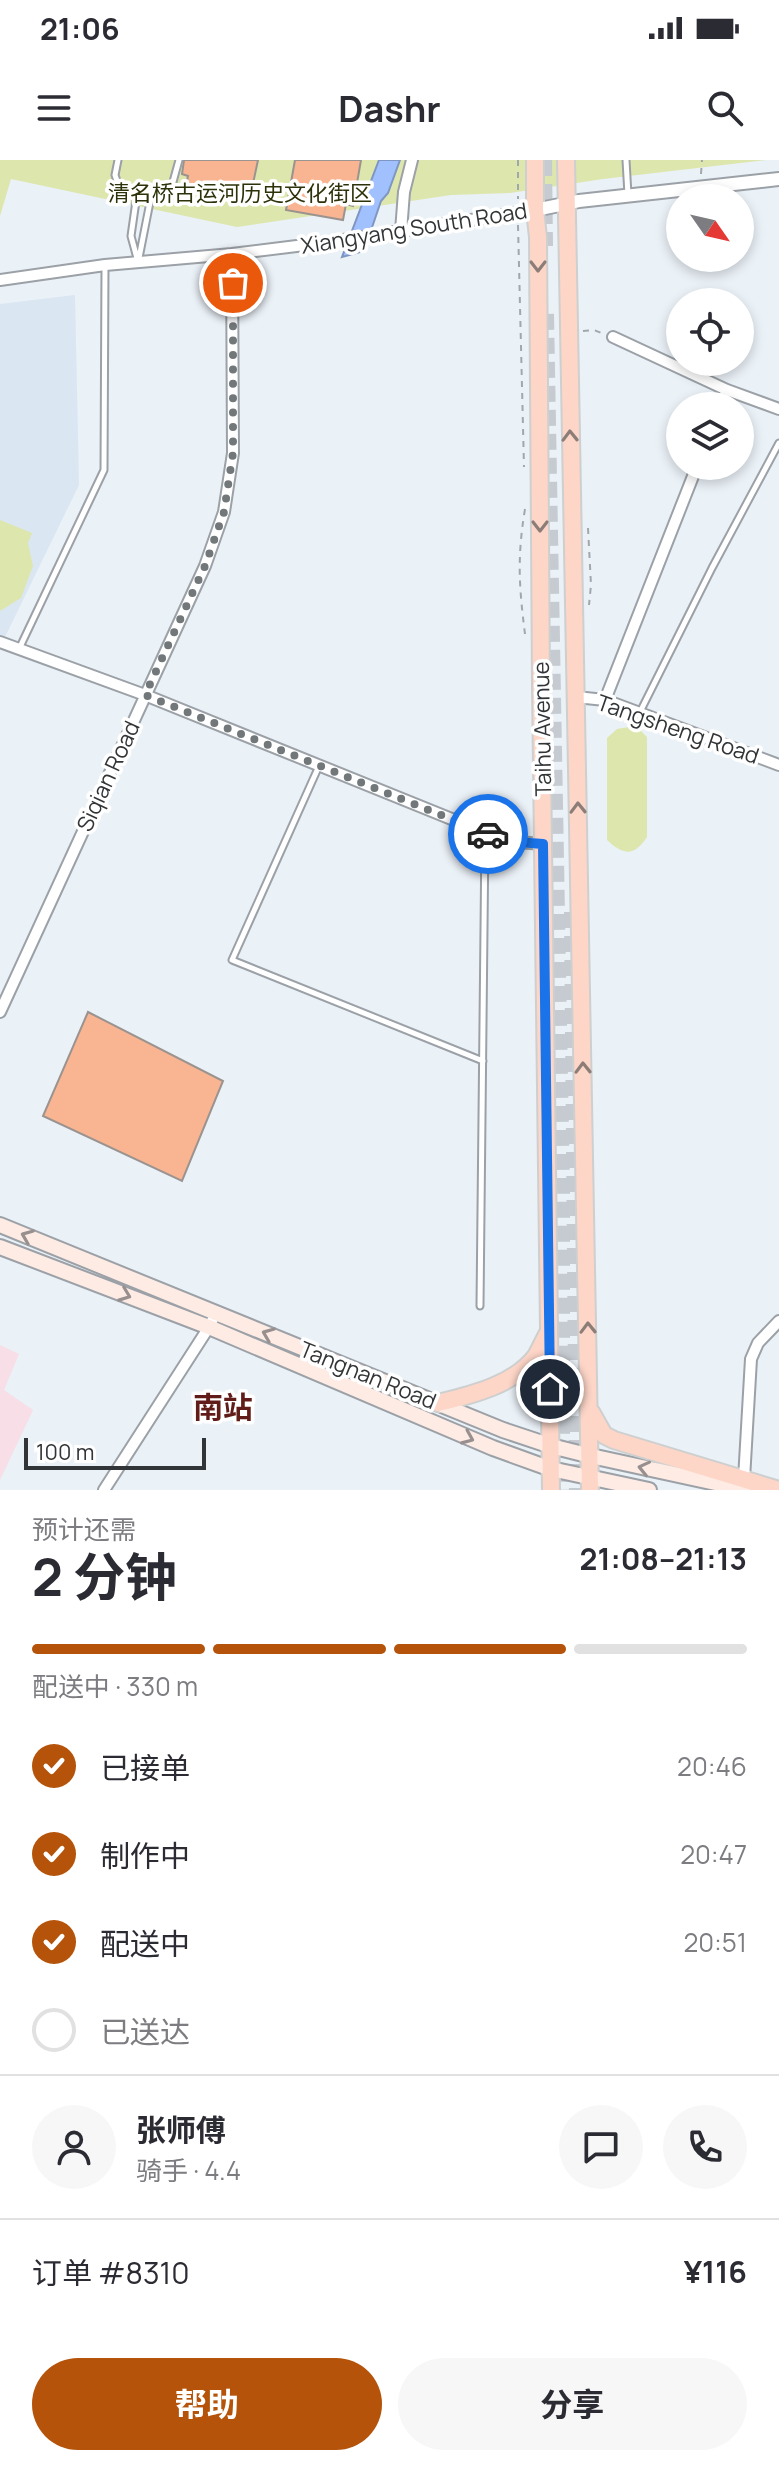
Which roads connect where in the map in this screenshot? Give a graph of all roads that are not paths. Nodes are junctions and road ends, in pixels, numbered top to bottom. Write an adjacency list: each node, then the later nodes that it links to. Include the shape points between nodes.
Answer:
1 (118, 160): 8 (lane, via 120,190)
2 (179, 160): 10 (lane, via 168,200)
3 (412, 160): 13 (street)
4 (535, 160): 12 (main road, Taihu Avenue)
5 (566, 160): 11 (main road, Taihu Avenue)
6 (626, 160): 9 (lane)
7 (779, 179): 9 (street, Xiangyang South Road)
8 (137, 194): 10 (lane); 15 (lane, via 131,236)
9 (628, 196): 11 (street, Xiangyang South Road)
10 (151, 197): 15 (lane)
11 (566, 205): 12 (street, Xiangyang South Road); 26 (main road, Taihu Avenue, one-way to 11)
12 (527, 212): 13 (street, Xiangyang South Road); 32 (main road, Taihu Avenue, one-way to 32, via 538,237)
13 (396, 231): 14 (street, Xiangyang South Road)
14 (232, 254): 15 (street, Xiangyang South Road); 25 (street, Siqian Road, via 233,453 224,512)
15 (138, 262): 16 (street, Xiangyang South Road)
16 (105, 265): 17 (street, Xiangyang South Road); 24 (lane, via 104,470)
17 (0, 280)
18 (613, 337): 19 (street)
19 (727, 390): 20 (street)
20 (779, 409)
21 (779, 443): 28 (lane)
22 (691, 480): 27 (street)
23 (0, 642): 24 (street)
24 (19, 650): 25 (street)
25 (145, 695): 30 (street); 33 (street, Siqian Road)
26 (576, 697): 27 (street, Tangsheng Road); 43 (main road, Taihu Avenue, one-way to 26)
27 (605, 700): 28 (street, Tangsheng Road)
28 (640, 713): 29 (street, Tangsheng Road)
29 (779, 765)
30 (320, 766): 31 (street); 34 (lane, via 232,960)
31 (485, 833): 32 (street); 34 (lane)
32 (543, 844): 41 (main road, Taihu Avenue)
33 (0, 1012)
34 (483, 1061): 37 (lane)
35 (0, 1225): 38 (main road, Tangnan Road, one-way to 35)
36 (0, 1247): 40 (main road, Tangnan Road, one-way to 40)
37 (480, 1306)
38 (216, 1313): 40 (street); 42 (main road, Tangnan Road, one-way to 38)
39 (779, 1321): 48 (street, via 751,1359)
40 (209, 1327): 46 (main road, Tangnan Road, one-way to 46); 49 (street)
41 (549, 1332): 42 (main road, via 534,1358 515,1374 471,1395); 44 (main road, Taihu Avenue)
42 (438, 1403): 44 (main road, Tangnan Road)
43 (590, 1409): 45 (main road, Taihu Avenue); 48 (main road, via 604,1435)
44 (551, 1446): 45 (main road, Tangnan Road); 46 (main road, Taihu Avenue)
45 (591, 1456): 47 (main road, Taihu Avenue); 48 (main road, Tangnan Road, one-way to 45)
46 (551, 1469): 47 (main road, Tangnan Road); 50 (main road, Taihu Avenue)
47 (590, 1484): 51 (main road, Tangnan Road)
48 (743, 1486): 52 (main road)
49 (104, 1490)
50 (551, 1490)
51 (649, 1490)
52 (779, 1490)

